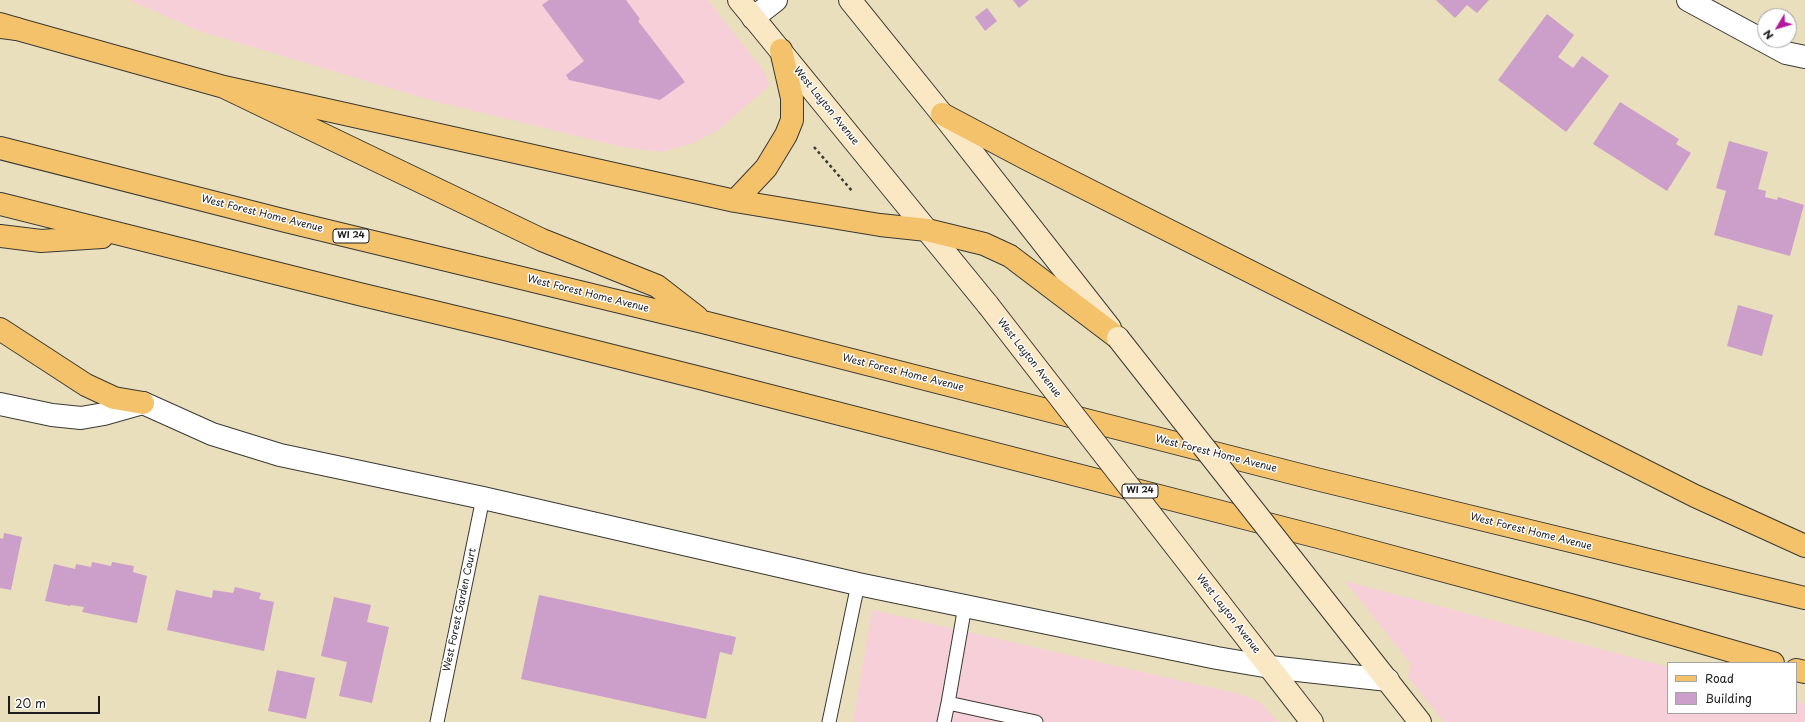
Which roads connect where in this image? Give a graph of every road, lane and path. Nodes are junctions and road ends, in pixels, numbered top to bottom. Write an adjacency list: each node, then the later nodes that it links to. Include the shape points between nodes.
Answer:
1 (739, 0): 5 (main road, West Layton Avenue)
2 (776, 0): 5 (street)
3 (850, 0): 10 (main road)
4 (1688, 0): 8 (street, via 1786,53)
5 (753, 18): 7 (main road, West Layton Avenue)
6 (6, 26): 9 (main road)
7 (781, 50): 14 (main road, via 792,98 792,120 766,168); 16 (main road, West Layton Avenue)
8 (1805, 57)
9 (224, 88): 14 (main road); 19 (main road, via 542,240 658,286)
10 (942, 114): 21 (main road); 25 (main road, via 1695,496)
11 (814, 147): 13 (path)
12 (0, 148): 19 (main road, West Forest Home Avenue / WI 24, via 286,221)
13 (854, 194)
14 (734, 201): 16 (main road)
15 (0, 204): 17 (main road, WI 24)
16 (926, 230): 21 (main road, via 984,244 1010,256); 30 (main road, West Layton Avenue, bridge, via 988,305)
17 (123, 235): 18 (main road, via 41,241); 29 (main road, WI 24, via 505,329 1318,537)
18 (0, 236)
19 (703, 322): 27 (main road, West Forest Home Avenue / WI 24, via 1308,477)
20 (0, 329): 22 (main road, via 86,385 114,398)
21 (1118, 338): 31 (main road, bridge)
22 (143, 403): 23 (street, via 81,418); 24 (street, via 212,434 280,455)
23 (0, 404)
24 (483, 498): 26 (street); 33 (lane, West Forest Garden Court)
25 (1805, 546)
26 (858, 584): 28 (street); 34 (lane)
27 (1805, 598)
28 (965, 606): 30 (street); 32 (lane)
29 (1770, 662)
30 (1270, 667): 31 (street); 37 (main road, West Layton Avenue)
31 (1388, 680): 38 (main road)
32 (948, 703): 35 (lane); 36 (lane)
33 (437, 722)
34 (829, 722)
35 (944, 722)
36 (1036, 722)
37 (1312, 722)
38 (1420, 722)

